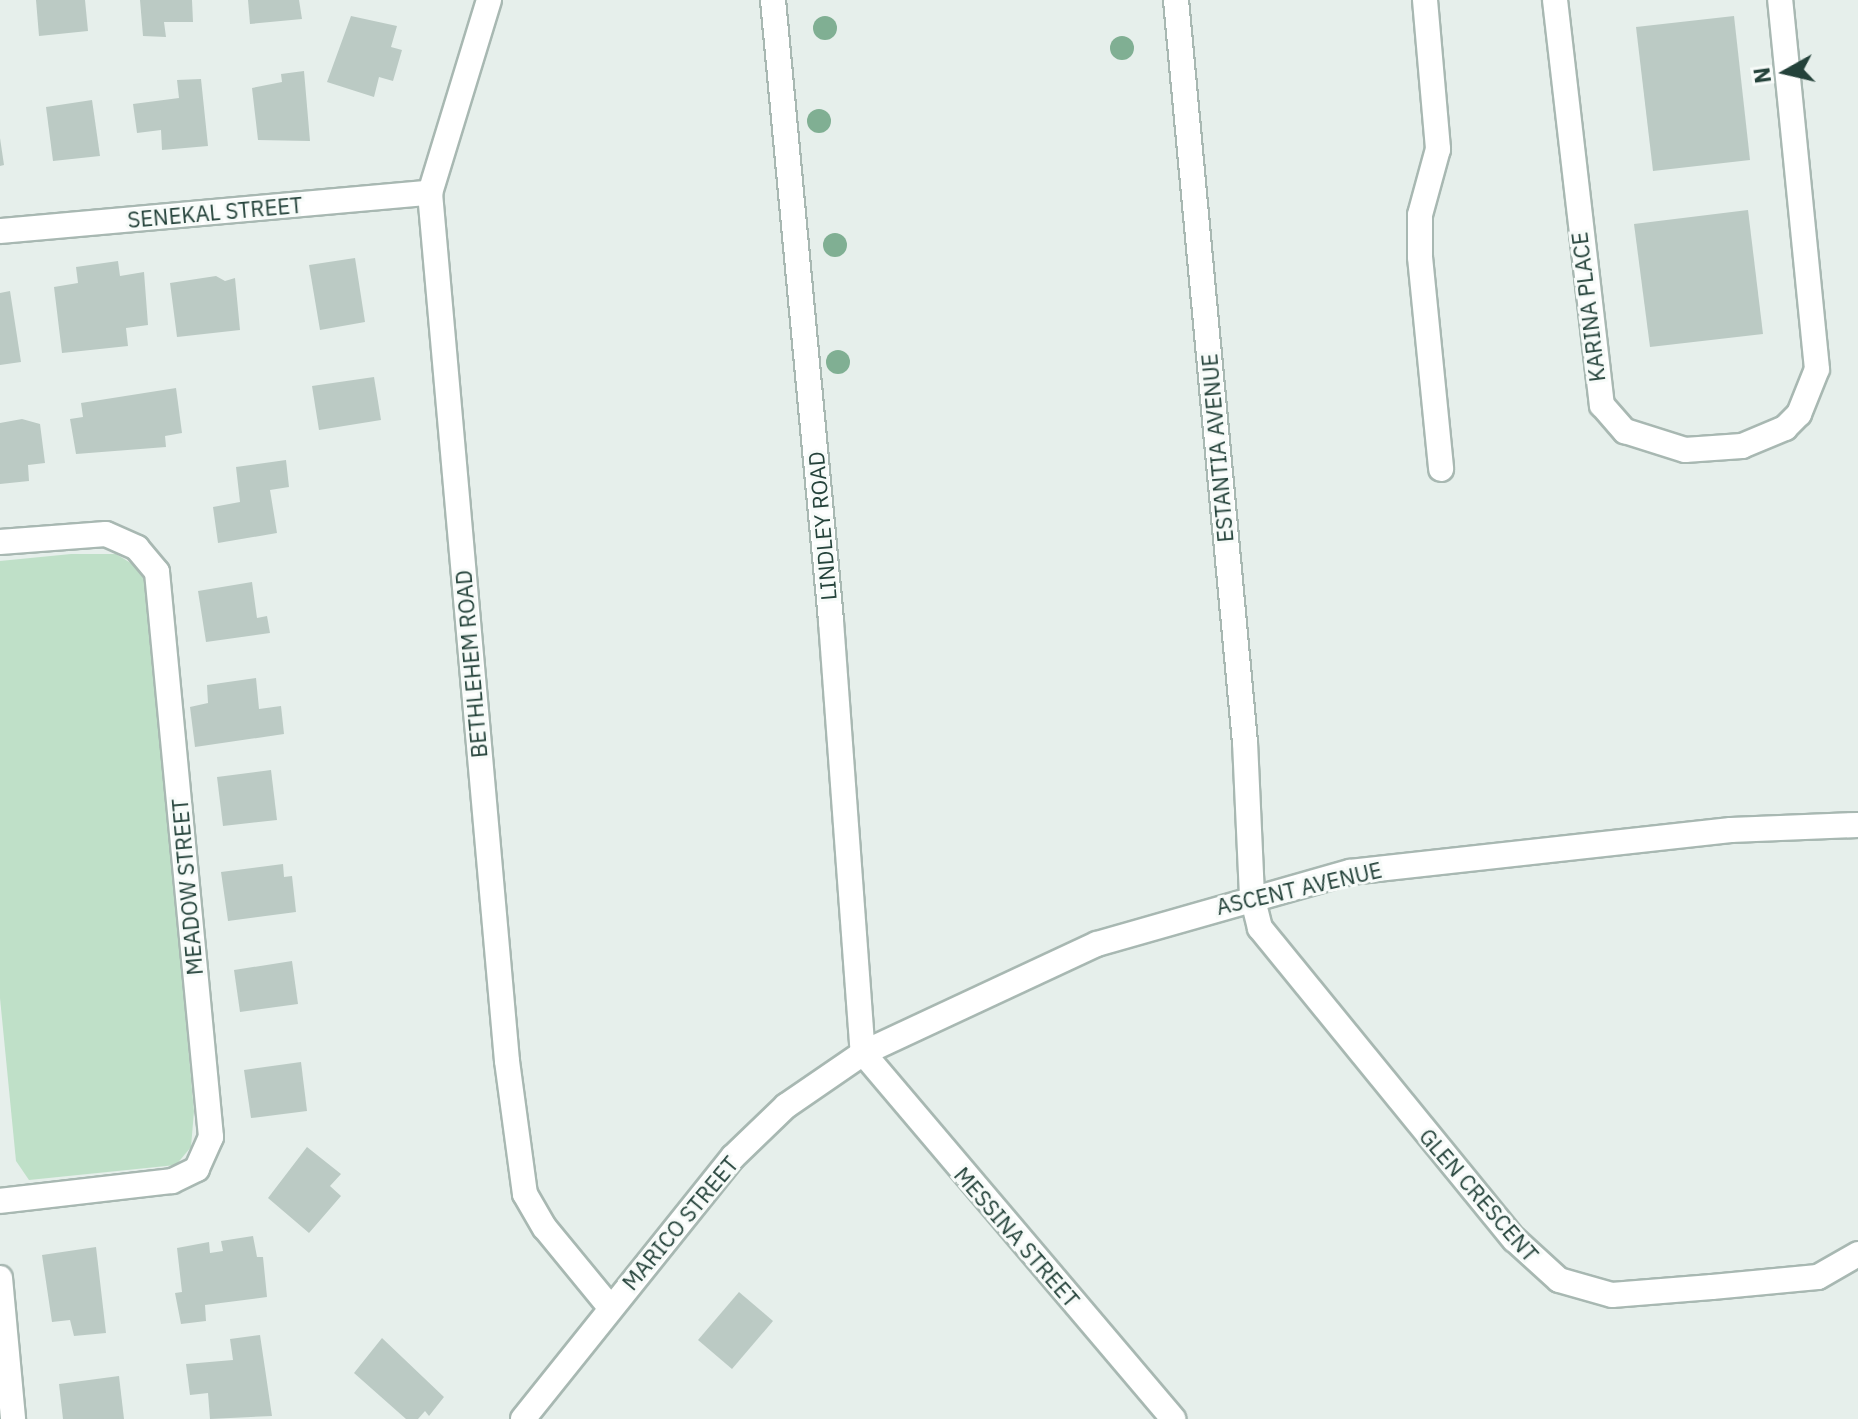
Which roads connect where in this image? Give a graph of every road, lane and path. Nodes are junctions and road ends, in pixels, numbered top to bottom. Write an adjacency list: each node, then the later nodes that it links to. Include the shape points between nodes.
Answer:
1 (489, 0): 7 (street, BETHLEHEM ROAD)
2 (773, 0): 13 (street, LINDLEY ROAD, via 831,621)
3 (1176, 0): 12 (street, ESTANTIA AVENUE, via 1245,742)
4 (1425, 0): 9 (street, via 1438,149 1420,215 1420,257)
5 (1555, 0): 6 (street, KARINA PLACE, via 1599,393 1625,431 1685,450 1742,446 1785,428 1799,414 1817,369)
6 (1780, 0)
7 (430, 193): 8 (street, SENEKAL STREET); 17 (street, BETHLEHEM ROAD, via 519,1175 545,1228)
8 (0, 231)
9 (1441, 469)
10 (0, 542): 14 (street, MEADOW STREET, via 106,534 137,548 157,572 211,1137 197,1169 172,1181)
11 (1857, 831): 12 (street, ASCENT AVENUE, via 1731,830 1486,854 1350,872)
12 (1252, 896): 13 (street, ASCENT AVENUE, via 1097,944); 15 (street, GLEN CRESCENT, via 1260,928 1272,945 1504,1227 1559,1280 1612,1295 1712,1287 1818,1277)
13 (863, 1053): 17 (street, MARICO STREET, via 786,1106 733,1157); 20 (street, MESSINA STREET)
14 (0, 1201)
15 (1858, 1254)
16 (0, 1278): 18 (street)
17 (610, 1307): 19 (street, MARICO STREET)
18 (13, 1419)
19 (523, 1419)
20 (1173, 1419)

